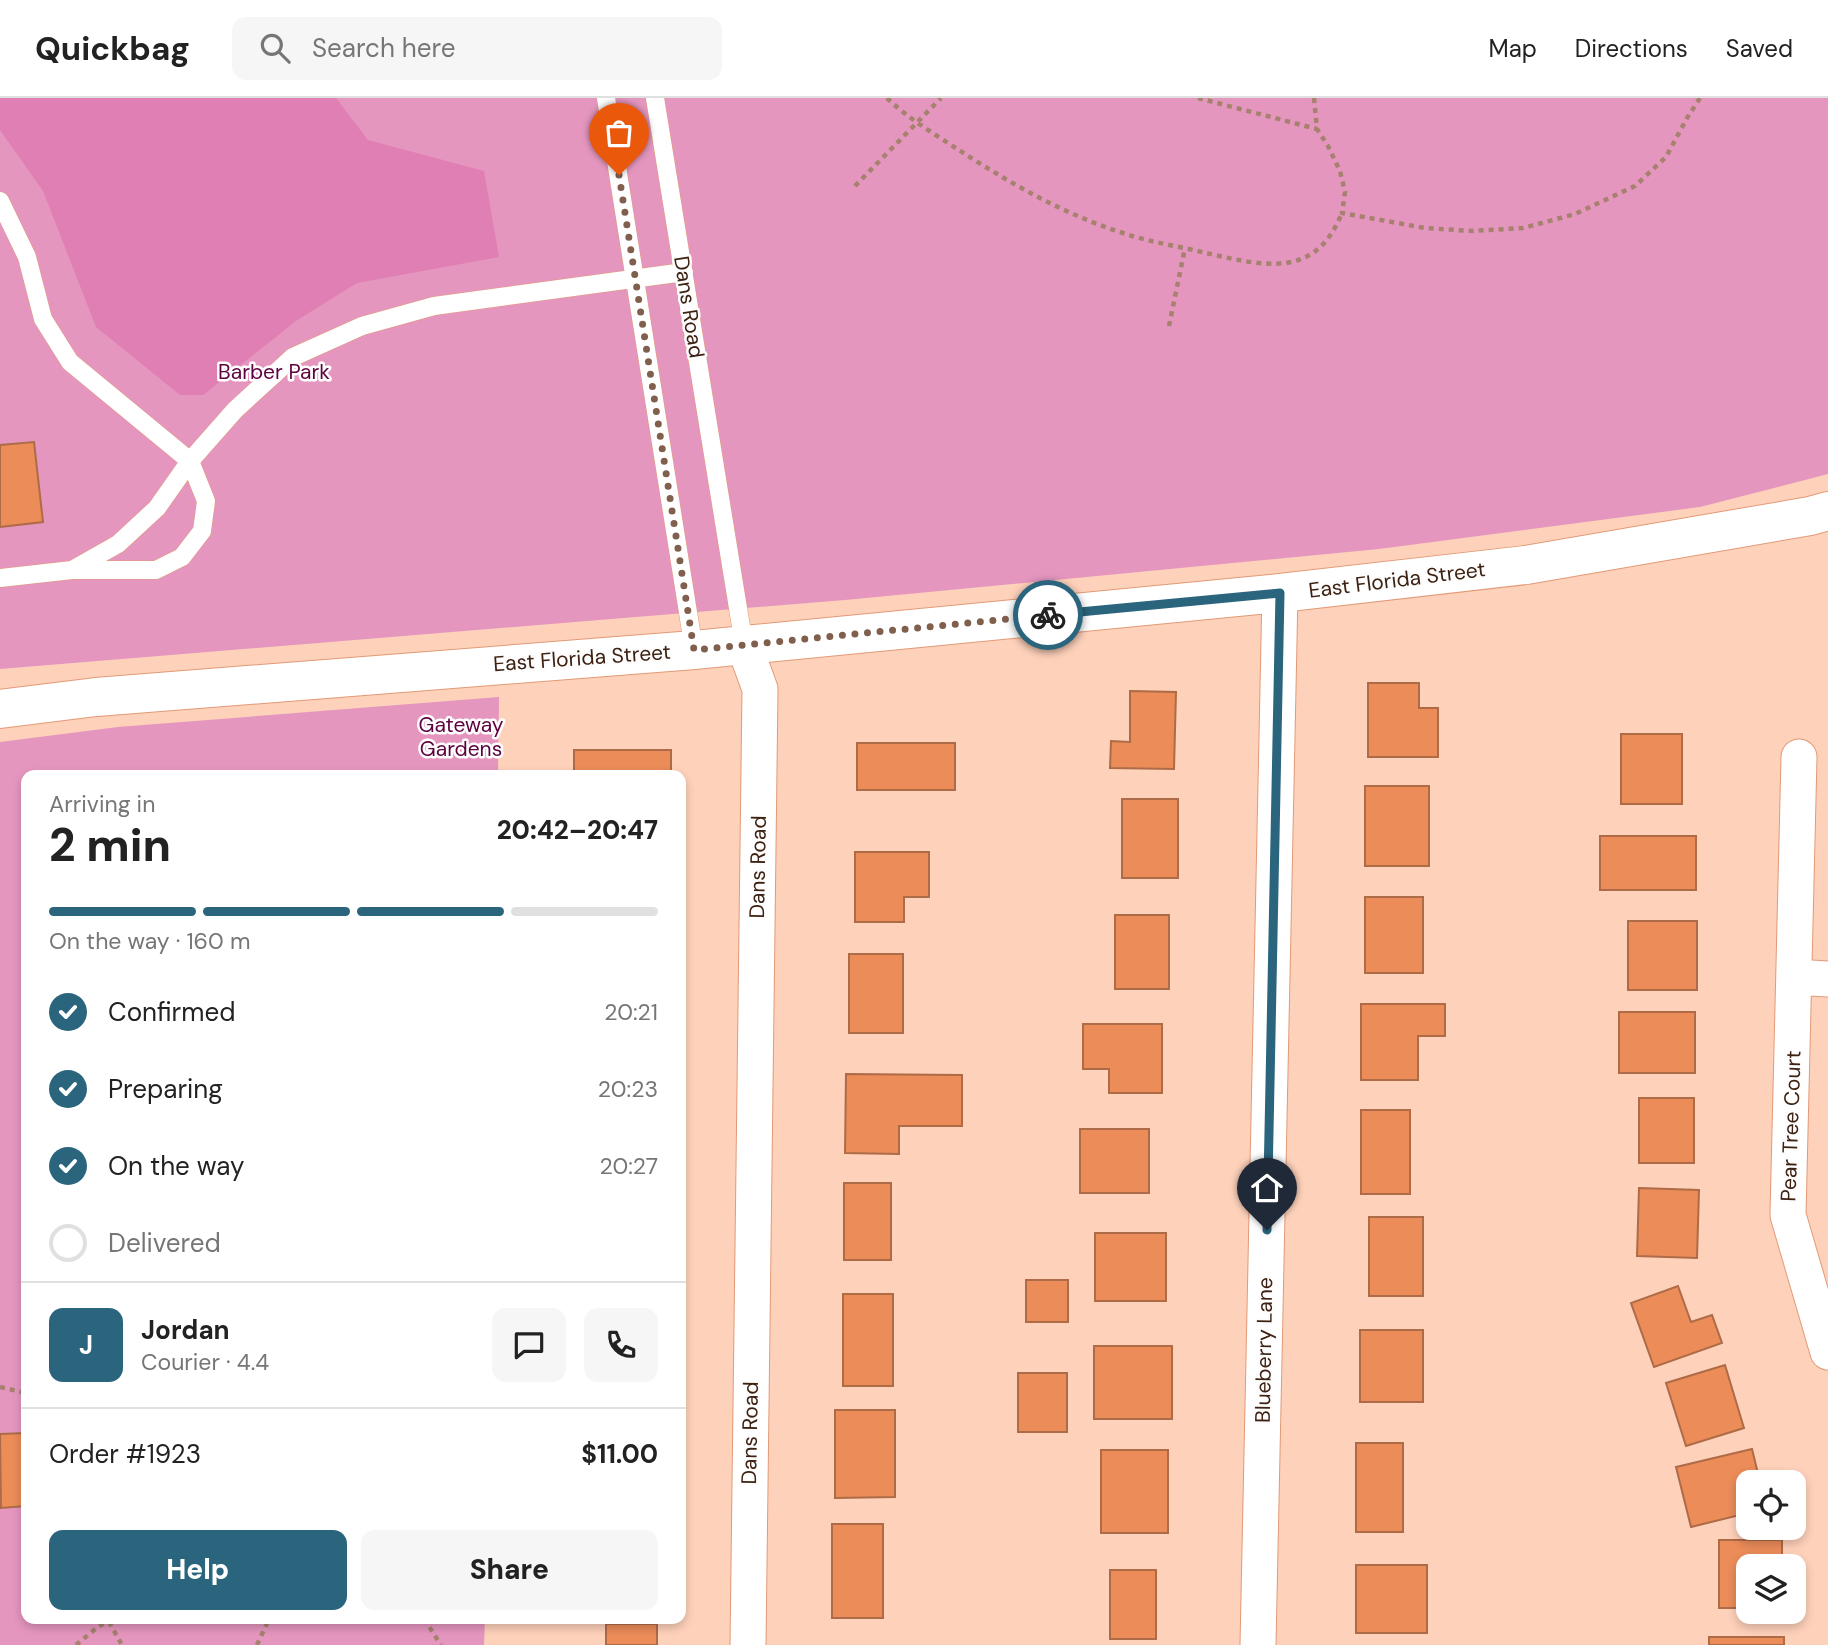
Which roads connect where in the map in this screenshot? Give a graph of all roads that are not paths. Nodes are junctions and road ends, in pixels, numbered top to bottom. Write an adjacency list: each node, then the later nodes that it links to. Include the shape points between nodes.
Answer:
1 (606, 98): 5 (lane)
2 (655, 98): 4 (lane, Dans Road)
3 (0, 201): 6 (lane, via 27,257 43,319 70,362)
4 (684, 272): 5 (lane); 11 (lane, Dans Road)
5 (635, 278): 6 (lane, via 434,306 362,326 293,358 235,410); 12 (lane)
6 (190, 461): 8 (lane, via 156,508 118,544); 8 (lane, via 206,500 202,531 182,557 156,570)
7 (1828, 511): 10 (main road, East Florida Street, via 1526,565)
8 (72, 570): 9 (lane)
9 (0, 578)
10 (1280, 593): 11 (main road, East Florida Street); 18 (street, Blueberry Lane)
11 (744, 645): 12 (main road, East Florida Street); 17 (street, Dans Road, via 760,689)
12 (694, 650): 13 (main road, East Florida Street, via 96,696)
13 (0, 709)
14 (1799, 757): 15 (street, Pear Tree Court)
15 (1812, 978): 16 (street, Pear Tree Court, via 1788,1215)
16 (1828, 1352)
17 (748, 1645)
18 (1258, 1645)

